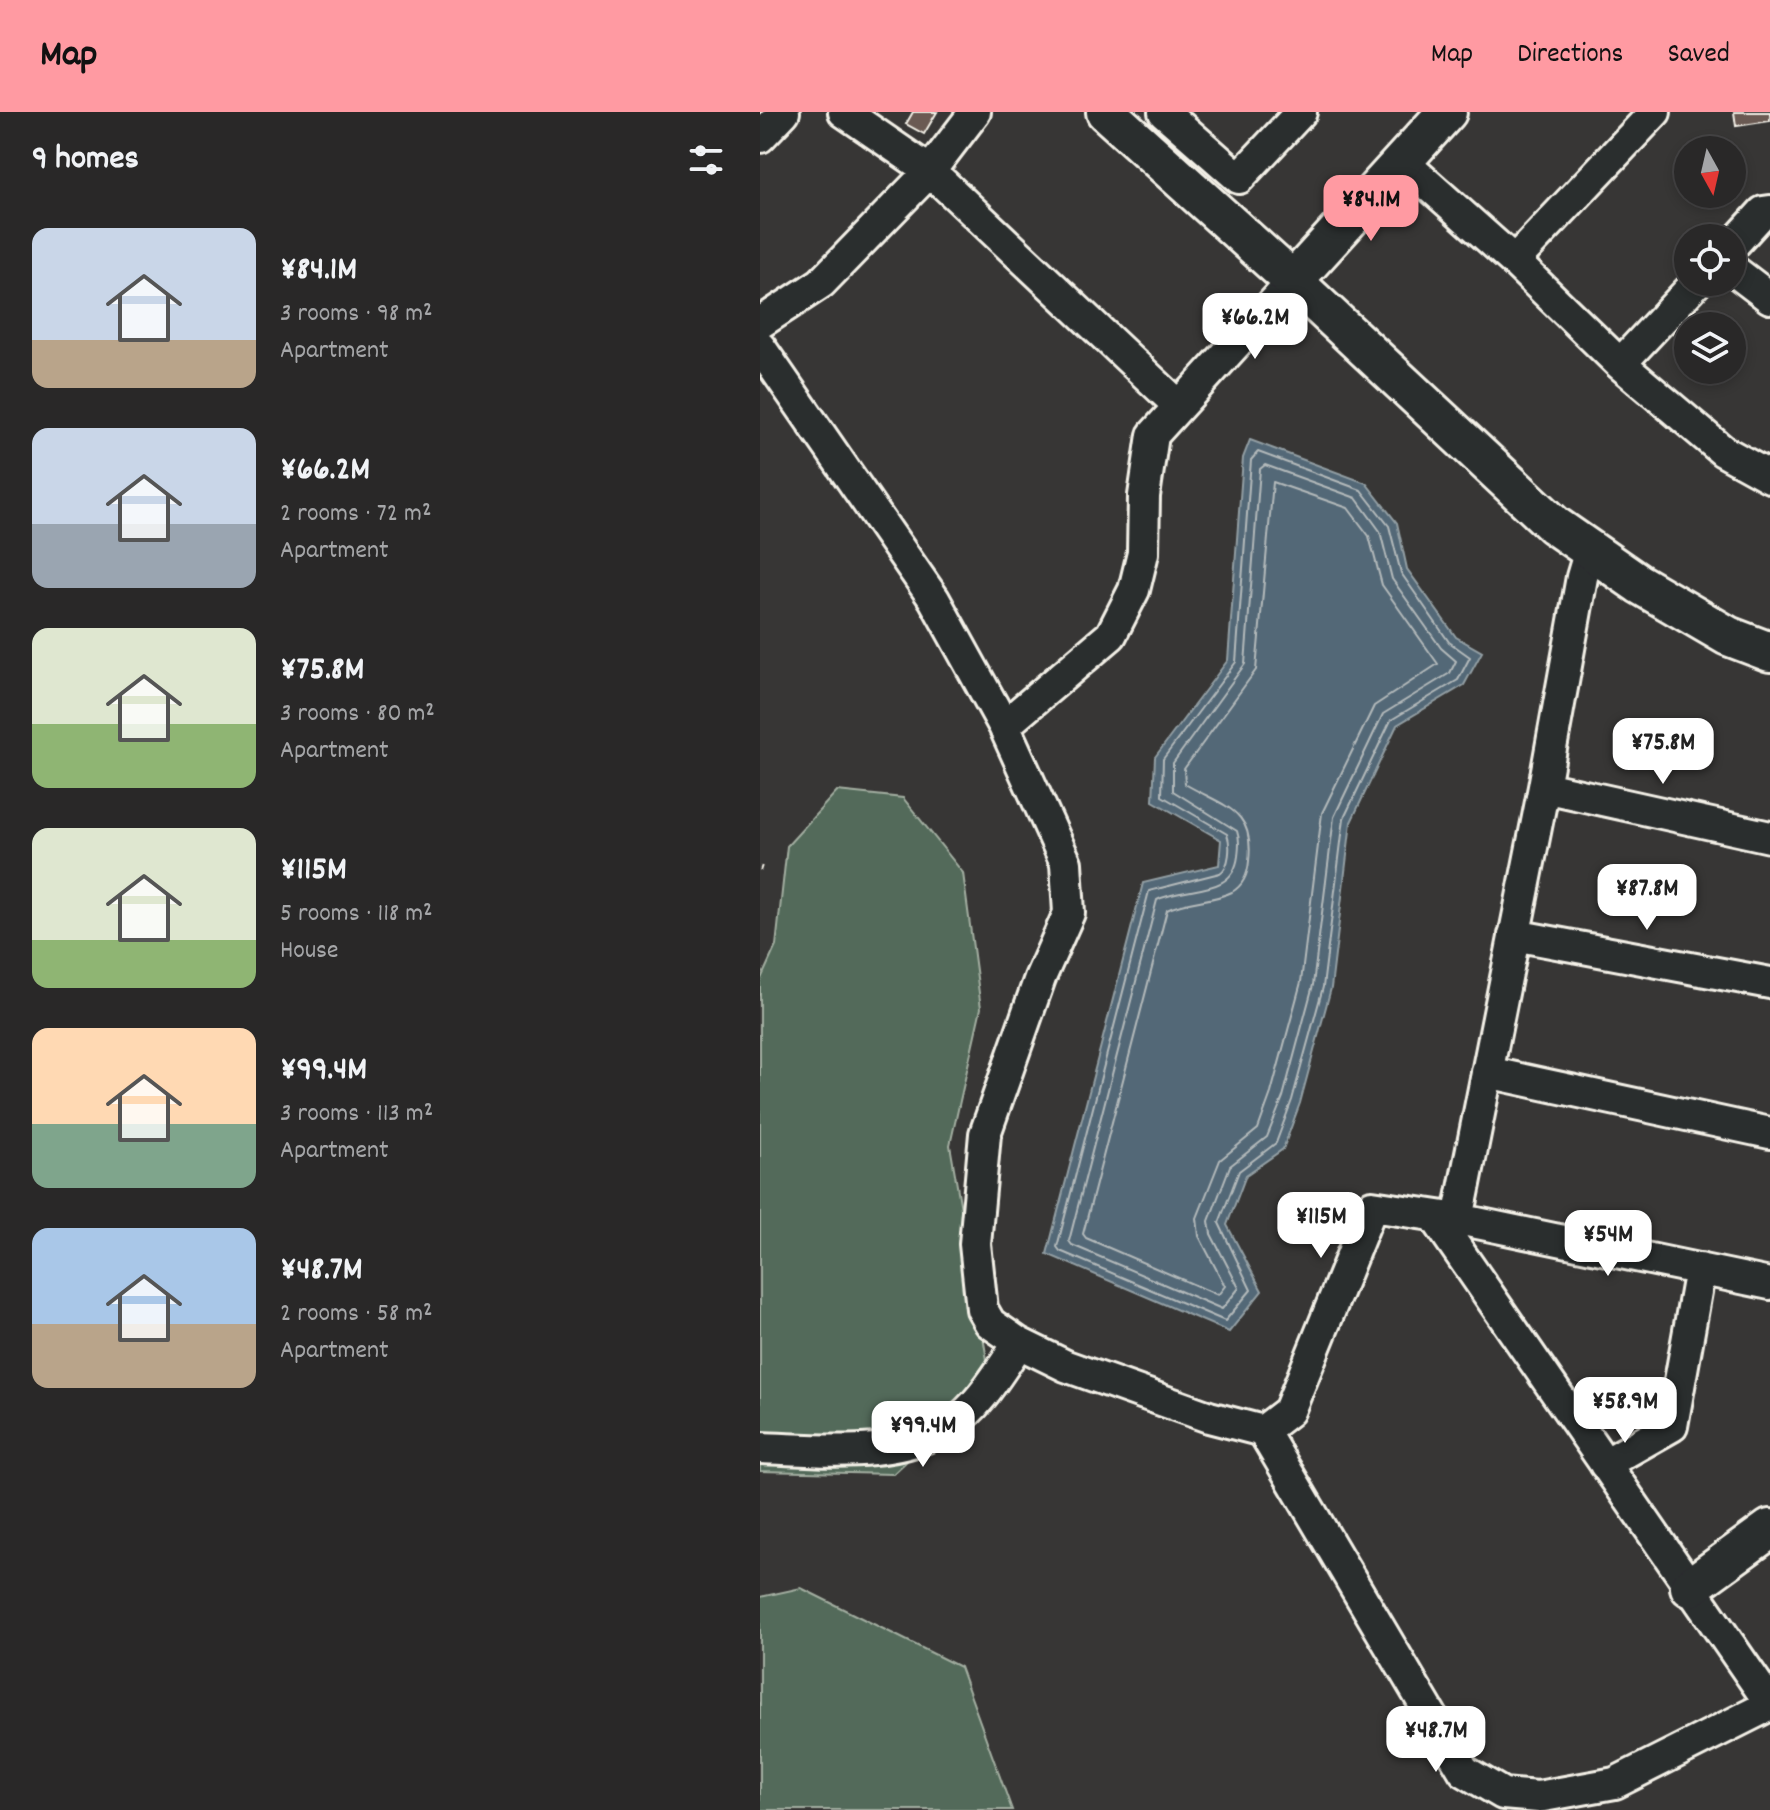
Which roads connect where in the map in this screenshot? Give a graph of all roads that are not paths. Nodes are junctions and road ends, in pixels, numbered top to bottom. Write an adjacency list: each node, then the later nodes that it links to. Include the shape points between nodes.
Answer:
1 (784, 112): 9 (street)
2 (844, 112): 11 (street)
3 (975, 112): 11 (street)
4 (1106, 112): 16 (street)
5 (1164, 112): 6 (street, via 1239,178)
6 (1301, 112)
7 (1447, 112): 10 (street)
8 (1655, 112): 14 (street)
9 (760, 137)
10 (1403, 162): 14 (street); 16 (street)
11 (930, 171): 19 (street, via 821,283); 22 (street)
12 (1770, 211): 13 (street)
13 (1746, 231)
14 (1514, 261): 21 (street)
15 (1746, 280): 18 (street)
16 (1293, 281): 22 (street); 24 (street, via 1554,525)
17 (1684, 296): 21 (street)
18 (1770, 298)
19 (760, 323)
20 (760, 347): 26 (street, via 934,599)
21 (1620, 364): 23 (street, via 1723,451)
22 (1178, 405): 26 (street, via 1153,435 1143,553 1134,590 1111,635)
23 (1770, 477)
24 (1590, 550): 25 (street, via 1728,636); 27 (street)
25 (1770, 652)
26 (1004, 726): 36 (street, via 1066,863 1069,913 1040,978 985,1134 975,1244 979,1293 990,1323)
27 (1544, 787): 28 (street); 29 (street)
28 (1770, 837)
29 (1514, 935): 30 (street); 31 (street)
30 (1770, 983)
31 (1487, 1072): 32 (street); 33 (street)
32 (1770, 1133)
33 (1446, 1218): 34 (street); 37 (street, via 1372,1206 1289,1411); 39 (street)
34 (1700, 1269): 35 (street); 39 (street, via 1672,1426)
35 (1770, 1284)
36 (1019, 1343): 37 (street, via 1066,1366); 38 (street, via 954,1423 909,1445 835,1451)
37 (1263, 1431): 42 (street, via 1464,1771 1481,1783 1503,1794 1538,1797 1615,1783)
38 (760, 1448)
39 (1605, 1464): 41 (street)
40 (1770, 1529): 41 (street)
41 (1690, 1587): 42 (street)
42 (1770, 1704)

